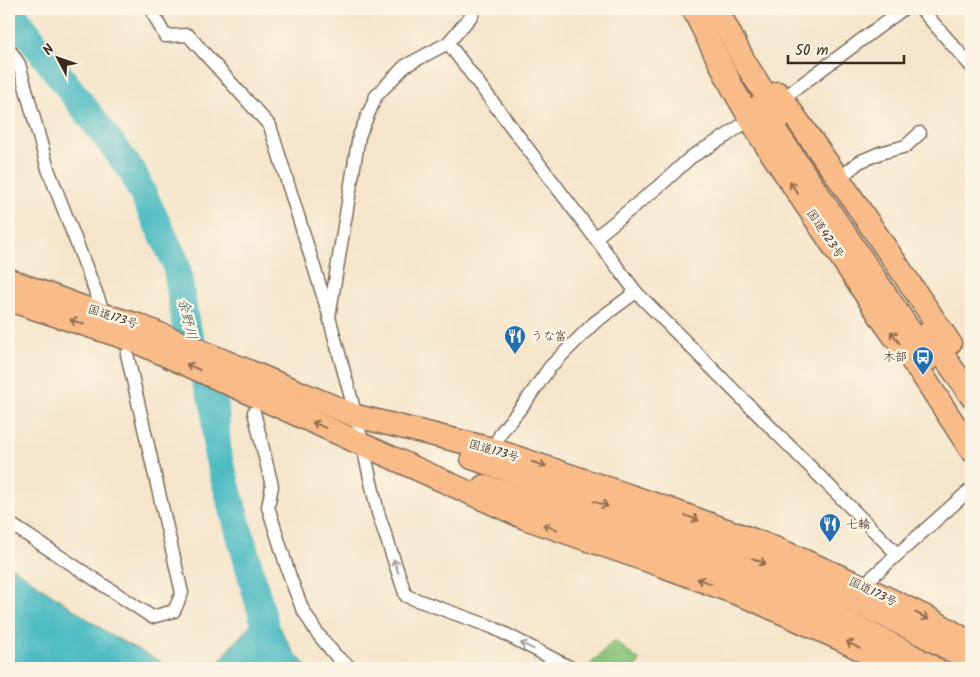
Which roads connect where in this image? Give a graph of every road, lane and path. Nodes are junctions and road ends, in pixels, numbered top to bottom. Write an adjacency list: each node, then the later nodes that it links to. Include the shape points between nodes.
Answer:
1 (156, 9): 18 (street, via 154,15 166,36 188,35 270,126)
2 (474, 9): 7 (street)
3 (723, 9): 10 (highway)
4 (903, 9): 10 (street)
5 (921, 9): 9 (street)
6 (702, 11): 11 (highway, 国道423号); 23 (highway, via 745,63); 26 (highway, via 774,130)
7 (448, 43): 14 (street); 18 (street, via 405,66 376,96 359,136)
8 (9, 49): 19 (street, via 19,64 48,169)
9 (971, 66)
10 (782, 99): 13 (highway)
11 (750, 119): 14 (street, via 690,157); 29 (highway, 国道423号, one-way to 11)
12 (920, 133): 13 (street, via 906,146 859,162)
13 (839, 179): 21 (highway)
14 (595, 238): 16 (street)
15 (9, 280): 19 (highway, 国道173号)
16 (636, 292): 27 (street, via 594,323 550,367); 33 (street)
17 (9, 300): 19 (highway, 国道173号, one-way to 17)
18 (329, 317): 25 (street)
19 (109, 324): 20 (highway, 国道173号)
20 (135, 341): 22 (highway, 国道173号); 31 (street, via 182,593 174,611 152,617)
21 (971, 373)
22 (237, 377): 25 (highway, 国道173号); 28 (highway, 国道173号, one-way to 22)
23 (971, 396)
24 (254, 412): 37 (street, via 272,486 268,507 290,577 302,608 317,633)
25 (366, 418): 27 (highway, 国道173号); 28 (street); 32 (highway, one-way to 32)
26 (971, 422)
27 (492, 449): 34 (highway, 国道173号, one-way to 34, via 748,538)
28 (373, 450): 32 (highway, via 531,501); 38 (street, one-way to 28, via 492,627 406,596 378,513); 39 (highway, 国道173号, one-way to 28, via 754,600 526,518)
29 (971, 450)
30 (971, 489): 33 (street)
31 (9, 523)
32 (677, 542): 36 (highway, one-way to 36, via 773,567 909,627); 40 (highway, via 896,646)
33 (897, 554): 34 (street)
34 (862, 586): 35 (highway, 国道173号, one-way to 35)
35 (971, 643)
36 (971, 662)
37 (351, 668)
38 (571, 668)
39 (896, 668)
40 (934, 668)

